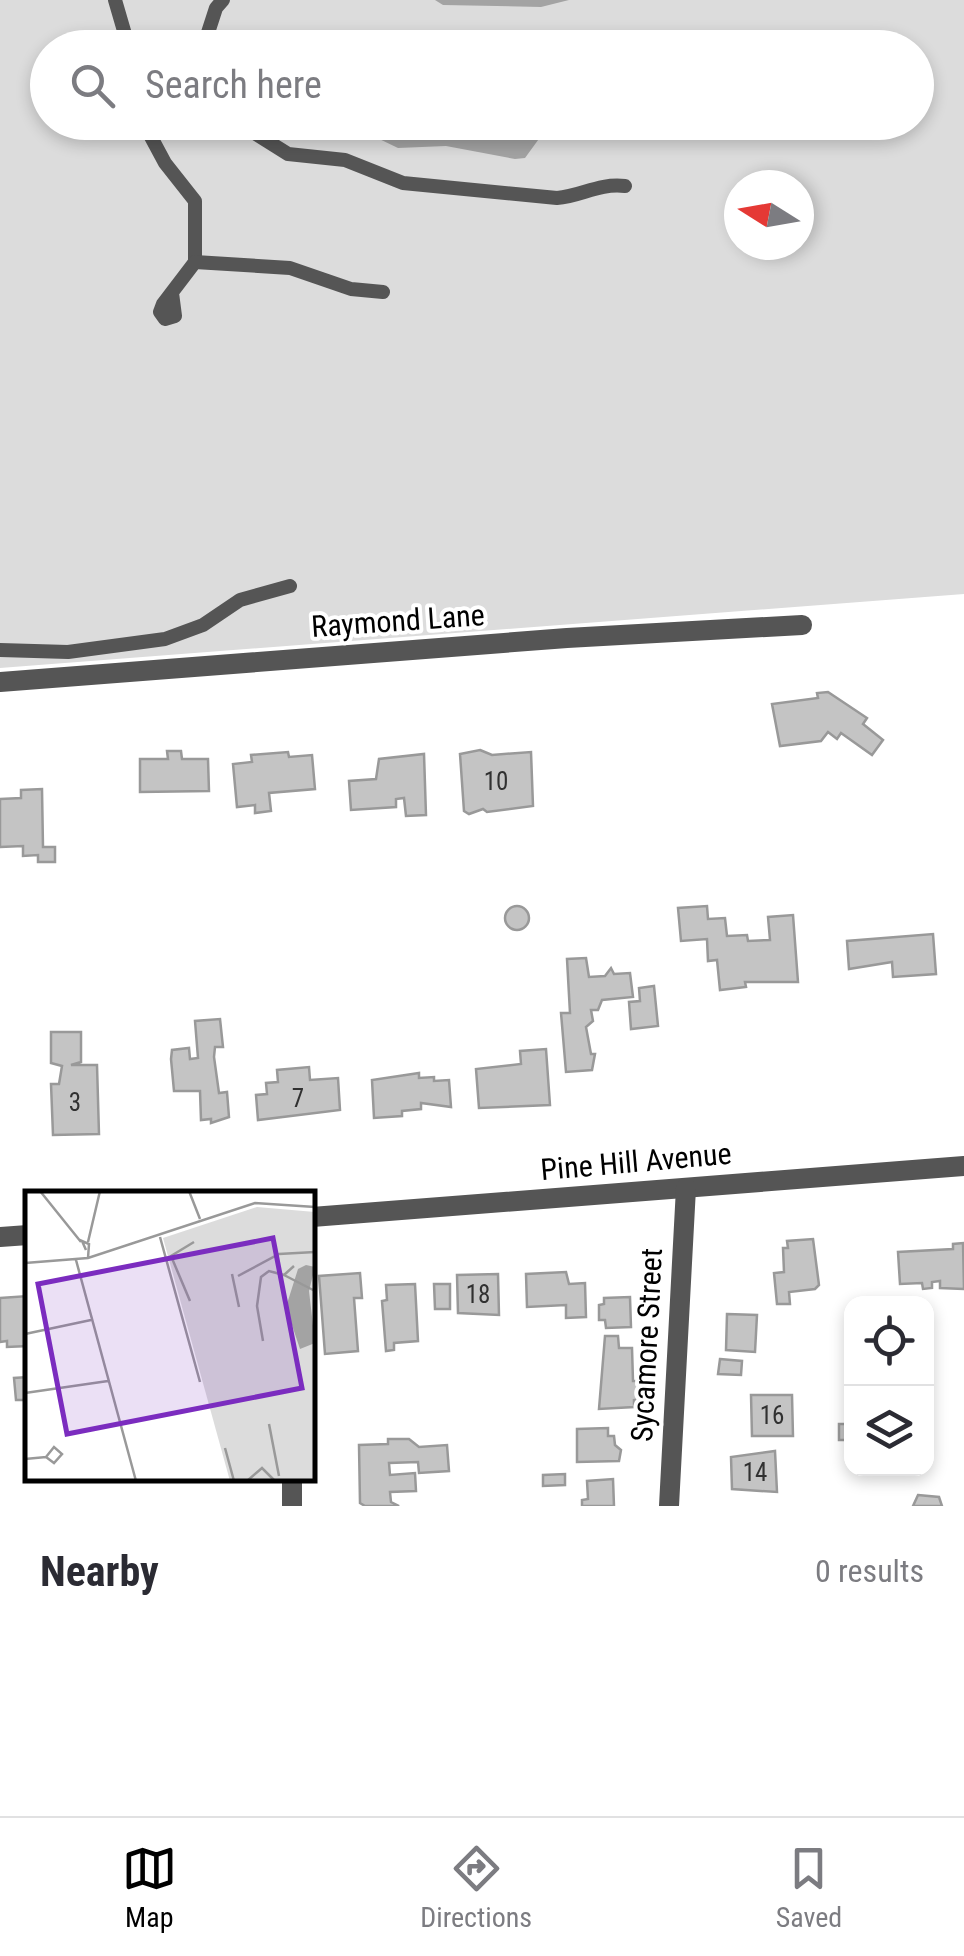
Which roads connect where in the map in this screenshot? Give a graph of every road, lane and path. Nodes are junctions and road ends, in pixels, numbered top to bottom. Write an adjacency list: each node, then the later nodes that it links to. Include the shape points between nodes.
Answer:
1 (115, 0): 3 (lane)
2 (224, 0): 4 (lane)
3 (124, 30)
4 (209, 30)
5 (153, 140): 8 (lane, via 195,201)
6 (266, 140): 7 (lane, via 288,154 344,160 418,185 557,198 598,185)
7 (625, 186)
8 (195, 262): 9 (lane); 10 (lane, via 290,268)
9 (172, 292)
10 (382, 292)
11 (290, 586): 13 (lane, via 240,600 203,625 165,639 68,652)
12 (802, 625): 14 (street, Raymond Lane)
13 (0, 650)
14 (0, 682)
15 (964, 1166): 16 (street, Pine Hill Avenue)
16 (686, 1188): 17 (street, Pine Hill Avenue); 20 (street, Sycamore Street)
17 (315, 1218)
18 (25, 1235): 19 (street)
19 (0, 1237)
20 (669, 1506)

